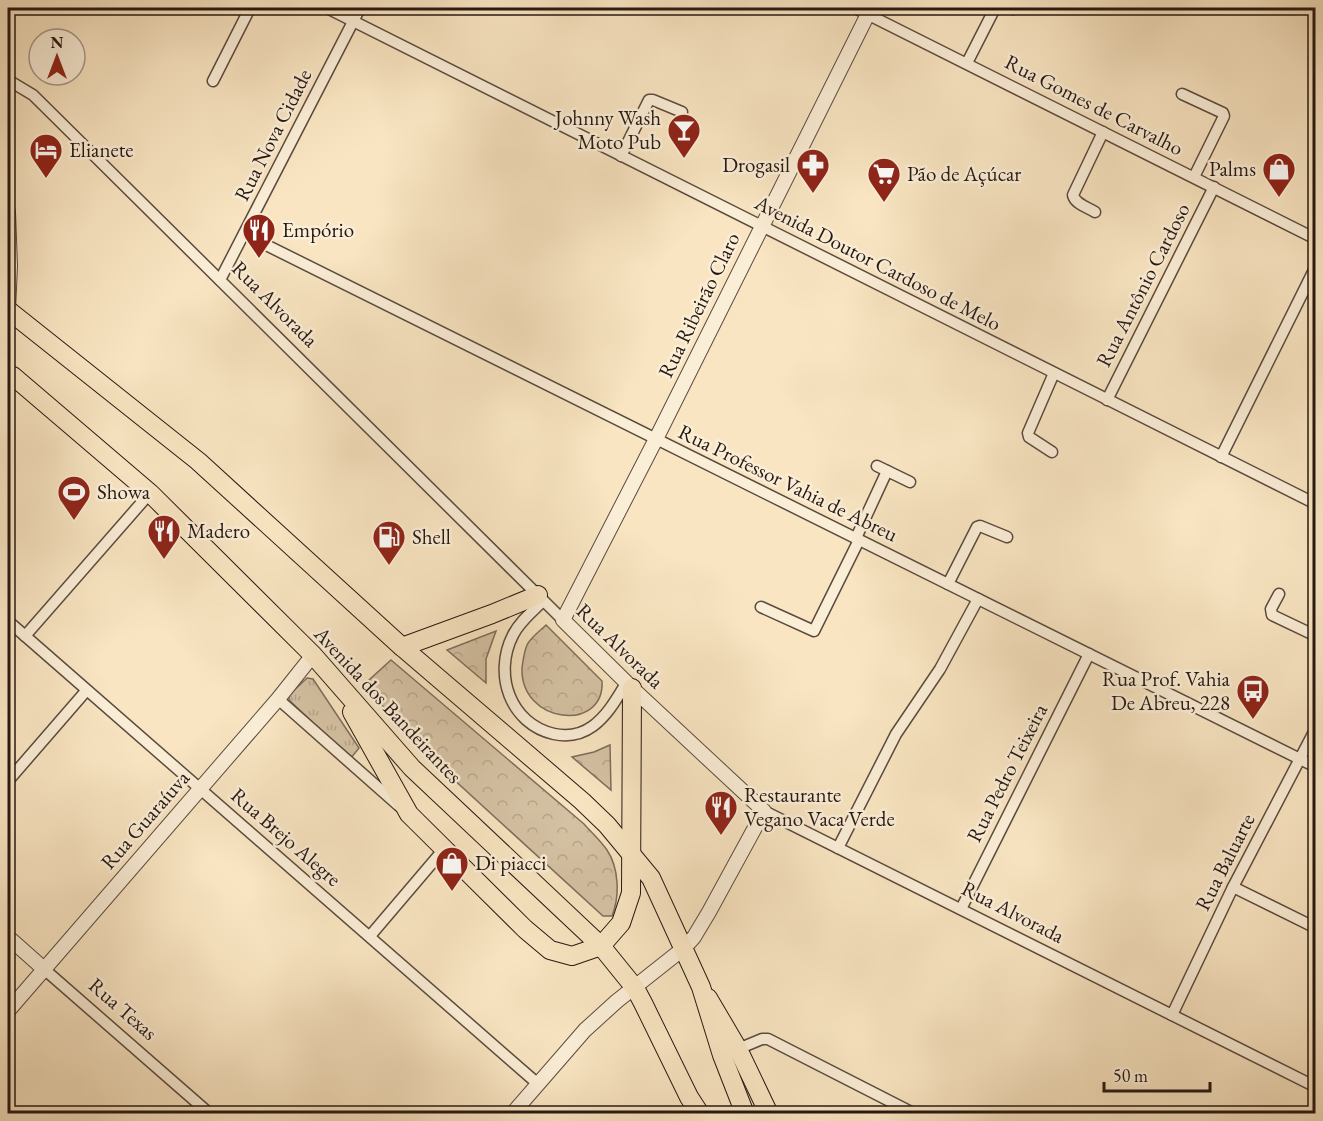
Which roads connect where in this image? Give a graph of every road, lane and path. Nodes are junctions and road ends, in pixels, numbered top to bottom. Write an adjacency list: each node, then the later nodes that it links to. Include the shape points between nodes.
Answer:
1 (250, 8): 10 (street)
2 (327, 8): 7 (street, Avenida Doutor Cardoso de Melo)
3 (360, 8): 7 (street, Rua Nova Cidade)
4 (855, 8): 6 (street, Rua Gomes de Carvalho)
5 (995, 8): 8 (street)
6 (869, 11): 8 (street, Rua Gomes de Carvalho); 19 (street, Rua Ribeirão Claro)
7 (353, 20): 14 (street, Avenida Doutor Cardoso de Melo); 20 (street, Rua Nova Cidade)
8 (967, 63): 13 (street, Rua Gomes de Carvalho)
9 (8, 80): 23 (street, Rua Alvorada, via 33,95)
10 (213, 81)
11 (1182, 94): 15 (street, via 1224,116)
12 (682, 112): 14 (street, via 649,100)
13 (1103, 132): 15 (street, Rua Gomes de Carvalho); 18 (street, via 1073,195 1078,203)
14 (621, 156): 19 (street, Avenida Doutor Cardoso de Melo)
15 (1194, 177): 16 (street, Rua Gomes de Carvalho)
16 (1214, 187): 21 (street, Rua Gomes de Carvalho); 27 (street, Rua Antônio Cardoso)
17 (8, 212): 24 (street)
18 (1095, 212)
19 (761, 227): 26 (street, Avenida Doutor Cardoso de Melo); 28 (street, Rua Ribeirão Claro)
20 (244, 234): 23 (street, Rua Nova Cidade); 28 (street, Rua Professor Vahia de Abreu)
21 (1316, 239)
22 (1316, 266): 30 (street)
23 (220, 280): 38 (street, Rua Alvorada)
24 (8, 310): 45 (main road, Avenida dos Bandeirantes, via 198,461)
25 (9, 373): 32 (main road, Avenida dos Bandeirantes)
26 (1054, 373): 27 (street, Avenida Doutor Cardoso de Melo); 29 (street, via 1028,433)
27 (1107, 400): 30 (street, Avenida Doutor Cardoso de Melo)
28 (656, 439): 35 (street, Rua Professor Vahia de Abreu); 41 (street, Rua Ribeirão Claro)
29 (1052, 452)
30 (1221, 457): 33 (street, Avenida Doutor Cardoso de Melo)
31 (909, 482): 35 (street, via 882,469)
32 (150, 493): 43 (street); 47 (main road, Avenida dos Bandeirantes)
33 (1316, 504)
34 (1007, 537): 36 (street, via 977,527)
35 (858, 539): 36 (street, Rua Professor Vahia de Abreu); 40 (street, via 814,632)
36 (948, 584): 39 (street, Rua Professor Vahia de Abreu)
37 (1279, 594): 44 (street, via 1272,615)
38 (541, 598): 41 (street, Rua Alvorada); 45 (main road); 49 (street, via 513,635 505,666 506,687 522,716 544,731 575,735 604,717)
39 (978, 599): 46 (street, Rua Professor Vahia de Abreu); 59 (street, via 940,669 896,734)
40 (761, 607)
41 (563, 620): 49 (street, Rua Alvorada)
42 (8, 621): 43 (street, Rua Brejo Alegre)
43 (25, 636): 50 (street, Rua Brejo Alegre)
44 (1316, 636)
45 (402, 647): 61 (main road, Avenida dos Bandeirantes, via 582,801)
46 (1089, 654): 53 (street, Rua Professor Vahia de Abreu); 63 (street, Rua Pedro Teixeira)
47 (313, 655): 48 (main road, Avenida dos Bandeirantes); 51 (street, Rua Guaraíuva)
48 (335, 681): 58 (main road); 67 (main road, Avenida dos Bandeirantes, via 412,768)
49 (629, 685): 57 (street, Rua Alvorada); 61 (main road)
50 (86, 691): 55 (street); 56 (street, Rua Brejo Alegre)
51 (278, 699): 56 (street, Rua Guaraíuva); 58 (street)
52 (1316, 728): 53 (street, Rua Baluarte)
53 (1300, 759): 54 (street, Rua Professor Vahia de Abreu); 62 (street, Rua Baluarte)
54 (1316, 767)
55 (8, 781)
56 (200, 789): 65 (street, Rua Brejo Alegre); 69 (street, Rua Guaraíuva)
57 (764, 811): 59 (street, Rua Alvorada); 68 (street, via 701,927)
58 (409, 814): 60 (main road)
59 (838, 848): 63 (street, Rua Alvorada)
60 (444, 849): 65 (street); 67 (main road, via 550,950 572,956)
61 (632, 854): 67 (main road, via 631,892 626,910 614,933); 68 (main road, Avenida dos Bandeirantes, via 651,878)
62 (1233, 887): 64 (street); 73 (street, Rua Baluarte)
63 (961, 909): 73 (street, Rua Alvorada)
64 (1316, 928)
65 (370, 936): 75 (street, Rua Brejo Alegre)
66 (8, 937): 69 (street, Rua Texas)
67 (601, 946): 71 (main road, Avenida dos Bandeirantes)
68 (684, 948): 70 (main road, Avenida dos Bandeirantes); 71 (street)
69 (44, 969): 72 (street, Rua Guaraíuva); 78 (street, Rua Texas)
70 (701, 987): 74 (main road, Avenida dos Bandeirantes); 81 (main road, Avenida dos Bandeirantes)
71 (635, 988): 75 (street, via 585,1030); 77 (main road, Avenida dos Bandeirantes)
72 (8, 1011)
73 (1172, 1015): 76 (street, Rua Alvorada)
74 (738, 1049): 82 (main road, Avenida dos Bandeirantes); 83 (street, via 768,1039)
75 (538, 1084): 79 (street)
76 (1316, 1087)
77 (691, 1105): 80 (main road, Avenida dos Bandeirantes)
78 (210, 1113)
79 (512, 1113)
80 (700, 1113)
81 (745, 1113)
82 (769, 1113)
83 (915, 1113)

